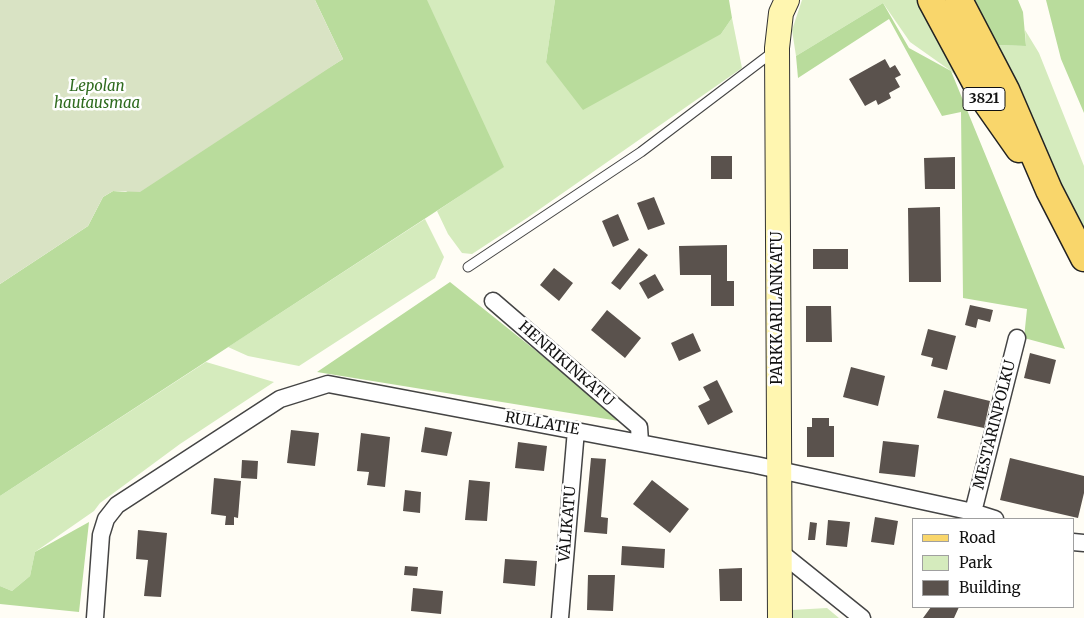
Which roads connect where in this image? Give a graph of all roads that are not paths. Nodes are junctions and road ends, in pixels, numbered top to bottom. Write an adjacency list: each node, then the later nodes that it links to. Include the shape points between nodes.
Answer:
1 (787, 0): 4 (street, PARKKARILANKATU, via 781,12)
2 (931, 0): 5 (main road, 3821, via 986,102)
3 (959, 0): 5 (main road, 3821, via 1006,90)
4 (777, 48): 7 (lane, via 641,152); 12 (street, PARKKARILANKATU)
5 (1049, 190): 6 (main road, 3821)
6 (1084, 258)
7 (468, 267)
8 (493, 301): 11 (street, HENRIKINKATU)
9 (1017, 338): 13 (street, MESTARINPOLKU)
10 (576, 430): 11 (street, RULLATIE); 16 (street, RULLATIE, via 328,384 280,399 118,506 106,519 101,535); 17 (street, VÄLIKATU)
11 (639, 435): 12 (street, RULLATIE)
12 (779, 471): 13 (street, RULLATIE); 15 (street, PARKKARILANKATU)
13 (973, 512): 14 (street, RULLATIE)
14 (992, 518)
15 (780, 552): 18 (street, PARKKARILANKATU); 19 (street)
16 (95, 618)
17 (560, 618)
18 (780, 618)
19 (862, 618)

